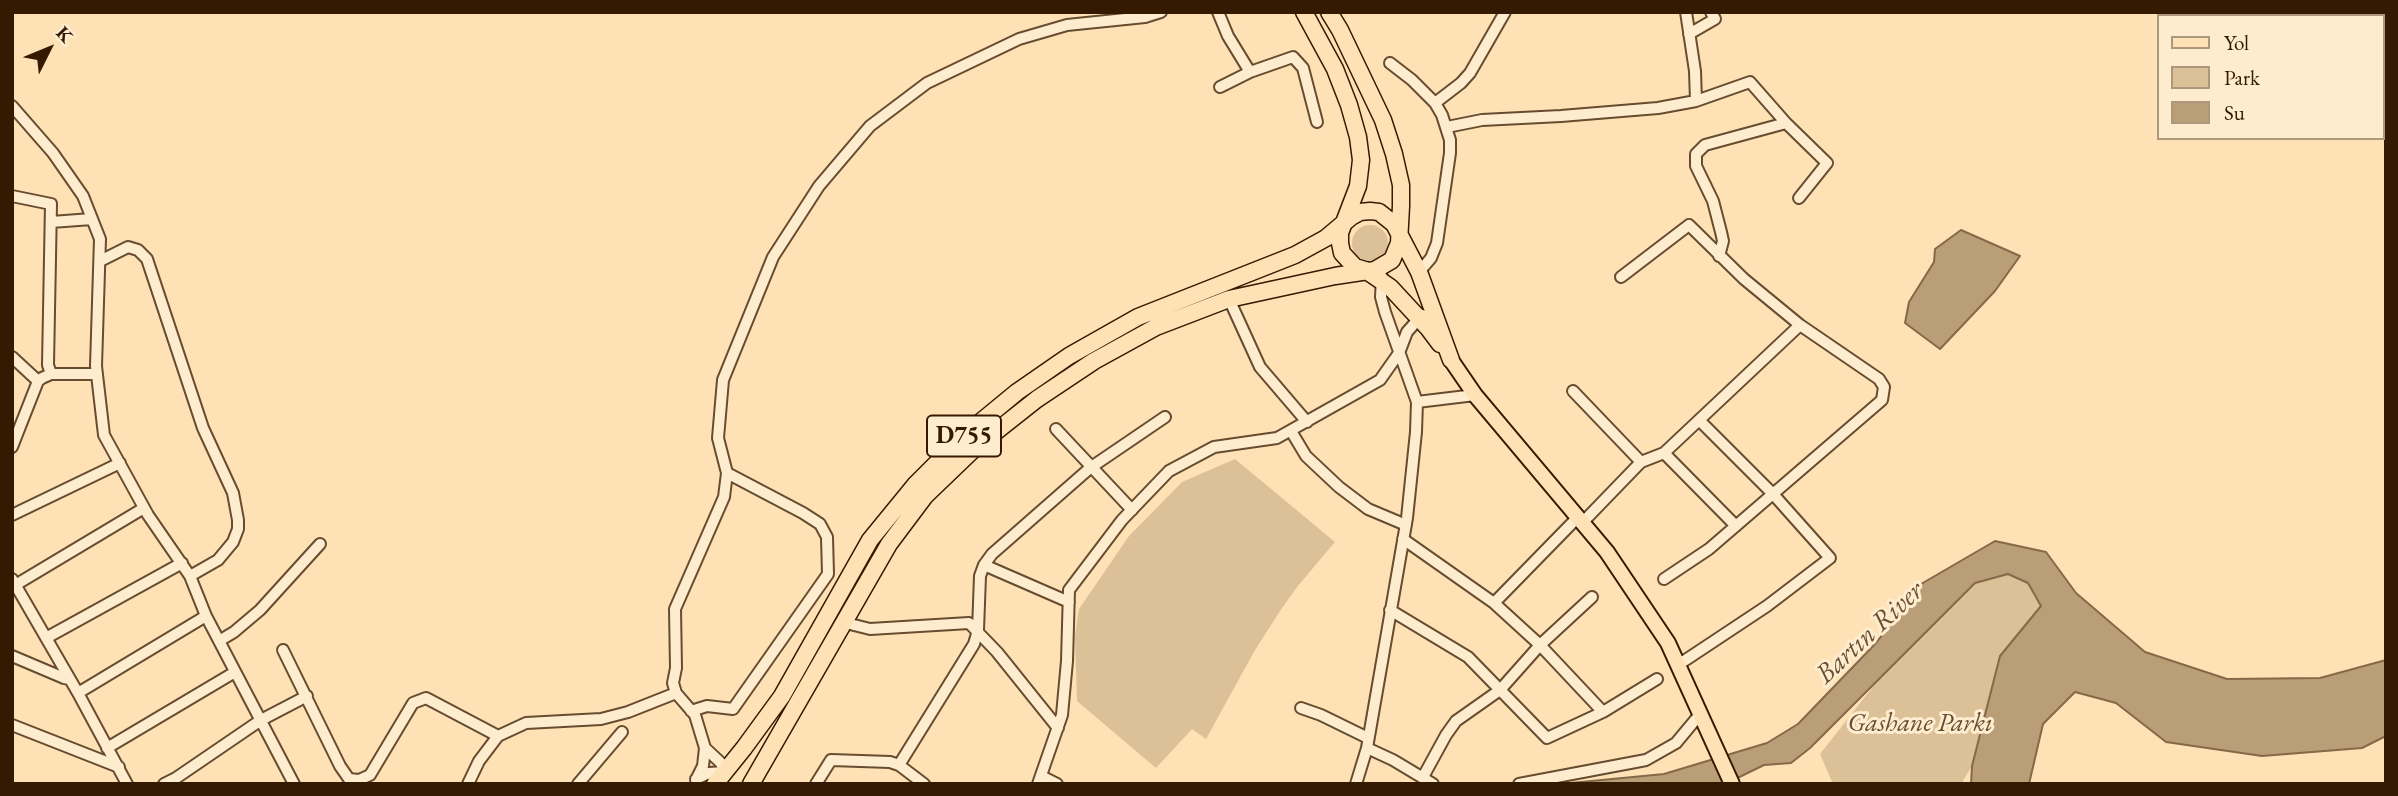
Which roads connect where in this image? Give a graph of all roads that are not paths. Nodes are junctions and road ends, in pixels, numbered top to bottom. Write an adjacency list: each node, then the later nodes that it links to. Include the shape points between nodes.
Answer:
1 (1161, 12): 52 (street, via 1067,25 1019,39 927,83 870,126 819,186 773,257 723,380 718,439)
2 (1218, 12): 10 (street)
3 (1304, 12): 22 (highway, via 1335,69 1358,137 1358,186)
4 (1329, 12): 23 (highway, via 1383,120 1394,154 1401,186)
5 (1505, 12): 13 (street, via 1470,73)
6 (1686, 12): 8 (street)
7 (1711, 12): 8 (street, via 1715,19)
8 (1689, 34): 12 (street)
9 (1390, 63): 13 (street)
10 (1250, 72): 11 (street); 15 (street, via 1293,57 1303,68)
11 (1220, 87)
12 (1696, 101): 16 (street, via 1750,82); 17 (street)
13 (1435, 103): 17 (street)
14 (12, 106): 20 (street, via 53,153 83,196)
15 (1317, 122)
16 (1786, 123): 19 (street, via 1827,163); 24 (street, via 1705,145 1696,154 1696,166 1721,232)
17 (1447, 127): 27 (street, via 1450,153 1437,243)
18 (12, 196): 21 (street, via 51,204)
19 (1799, 198)
20 (92, 219): 21 (street); 25 (street, via 100,239)
21 (51, 222): 36 (street)
22 (1344, 224): 23 (highway, via 1360,212 1370,211 1388,217); 26 (highway, via 1339,243 1342,253 1355,267); 101 (highway, D755, via 1295,255 1138,317 1048,370 967,434 915,485 870,540 782,696)
23 (1398, 233): 27 (highway); 28 (highway, via 1397,252)
24 (1720, 256): 29 (street, via 1689,225); 32 (street)
25 (100, 261): 37 (street); 64 (street, via 128,247 147,259 203,428 233,493 238,520 233,542 218,560)
26 (1365, 270): 28 (highway); 30 (highway, D755)
27 (1419, 272): 31 (highway)
28 (1383, 273): 31 (highway); 33 (street, via 1381,298)
29 (1621, 277)
30 (1229, 299): 44 (street, via 1260,367); 72 (highway, D755, via 1156,327 1094,361 975,448 925,496 888,544)
31 (1424, 322): 33 (street, via 1407,332); 35 (highway)
32 (1800, 325): 43 (street); 53 (street, via 1879,379 1885,392 1882,400)
33 (1399, 353): 41 (street); 44 (street, via 1380,380)
34 (12, 357): 38 (street)
35 (1451, 360): 40 (main road)
36 (51, 374): 37 (street); 38 (street)
37 (97, 374): 50 (street, via 104,435)
38 (38, 381): 47 (street)
39 (1573, 391): 49 (street)
40 (1475, 395): 41 (street); 57 (main road)
41 (1417, 402): 58 (street)
42 (1165, 417): 51 (street)
43 (1699, 420): 48 (street); 53 (street)
44 (1307, 422): 46 (street)
45 (1056, 429): 51 (street)
46 (1291, 430): 55 (street, via 1277,438 1214,447 1169,471); 58 (street, via 1306,456 1339,487 1368,509)
47 (12, 447)
48 (1664, 453): 49 (street); 59 (street)
49 (1641, 462): 57 (street)
50 (120, 463): 54 (street); 56 (street)
51 (1090, 468): 55 (street); 63 (street)
52 (727, 473): 85 (street, via 724,497 675,609 673,683); 88 (street, via 820,524 827,537 828,574 733,709 707,706)
53 (1773, 494): 59 (street); 79 (street, via 1830,558)
54 (145, 508): 62 (street); 66 (street)
55 (1132, 510): 68 (street, via 1069,590)
56 (12, 515)
57 (1580, 519): 69 (street); 79 (main road, via 1608,552)
58 (1406, 524): 60 (street)
59 (1736, 526): 65 (street)
60 (1403, 539): 69 (street); 70 (street)
61 (320, 544): 75 (street, via 260,610)
62 (181, 562): 64 (street); 74 (street)
63 (984, 565): 68 (street); 73 (street)
64 (190, 576): 71 (street)
65 (1664, 579)
66 (13, 584): 74 (street)
67 (1592, 597): 76 (street)
68 (1069, 602): 93 (street, via 1068,661)
69 (1494, 603): 76 (street)
70 (1390, 610): 83 (street, via 1468,657); 96 (street)
71 (206, 616): 75 (street); 84 (street)
72 (842, 622): 73 (street, via 870,629 969,623); 112 (highway, D755)
73 (978, 630): 93 (street); 99 (street, via 974,644)
74 (46, 638): 81 (street)
75 (219, 641): 80 (street)
76 (1540, 645): 83 (street); 89 (street)
77 (283, 650): 86 (street)
78 (12, 656): 81 (street)
79 (1678, 665): 90 (main road)
80 (235, 672): 91 (street); 97 (street)
81 (69, 679): 84 (street)
82 (1657, 679): 89 (street)
83 (1500, 690): 89 (street, via 1547,738); 104 (street, via 1456,721)
84 (78, 693): 97 (street)
85 (677, 693): 88 (street); 95 (street, via 601,719 527,723)
86 (307, 696): 91 (street); 95 (street, via 349,779 370,775 413,702 426,698)
87 (1301, 708): 96 (street)
88 (691, 711): 98 (street)
89 (1603, 712)
90 (1701, 713): 117 (street, via 1675,743 1646,760); 118 (main road)
91 (261, 720): 102 (street); 107 (street)
92 (12, 725): 100 (street)
93 (1058, 728): 103 (street)
94 (622, 733): 110 (street)
95 (498, 736): 109 (street)
96 (1367, 743): 104 (street); 116 (street)
97 (107, 748): 100 (street)
98 (705, 748): 101 (street, via 721,763); 105 (street, via 703,766)
99 (899, 765): 113 (street, via 883,760 831,760); 114 (street)
100 (119, 768): 106 (street)
101 (720, 778): 105 (street, via 709,773); 111 (highway)
102 (292, 780): 108 (street)
103 (1040, 780): 115 (street)
104 (1428, 781)
105 (693, 782)
106 (127, 784)
107 (164, 784)
108 (280, 784)
109 (468, 784)
110 (578, 784)
111 (742, 784)
112 (751, 784)
113 (816, 784)
114 (924, 784)
115 (1058, 784)
116 (1356, 784)
117 (1519, 784)
118 (1732, 784)

